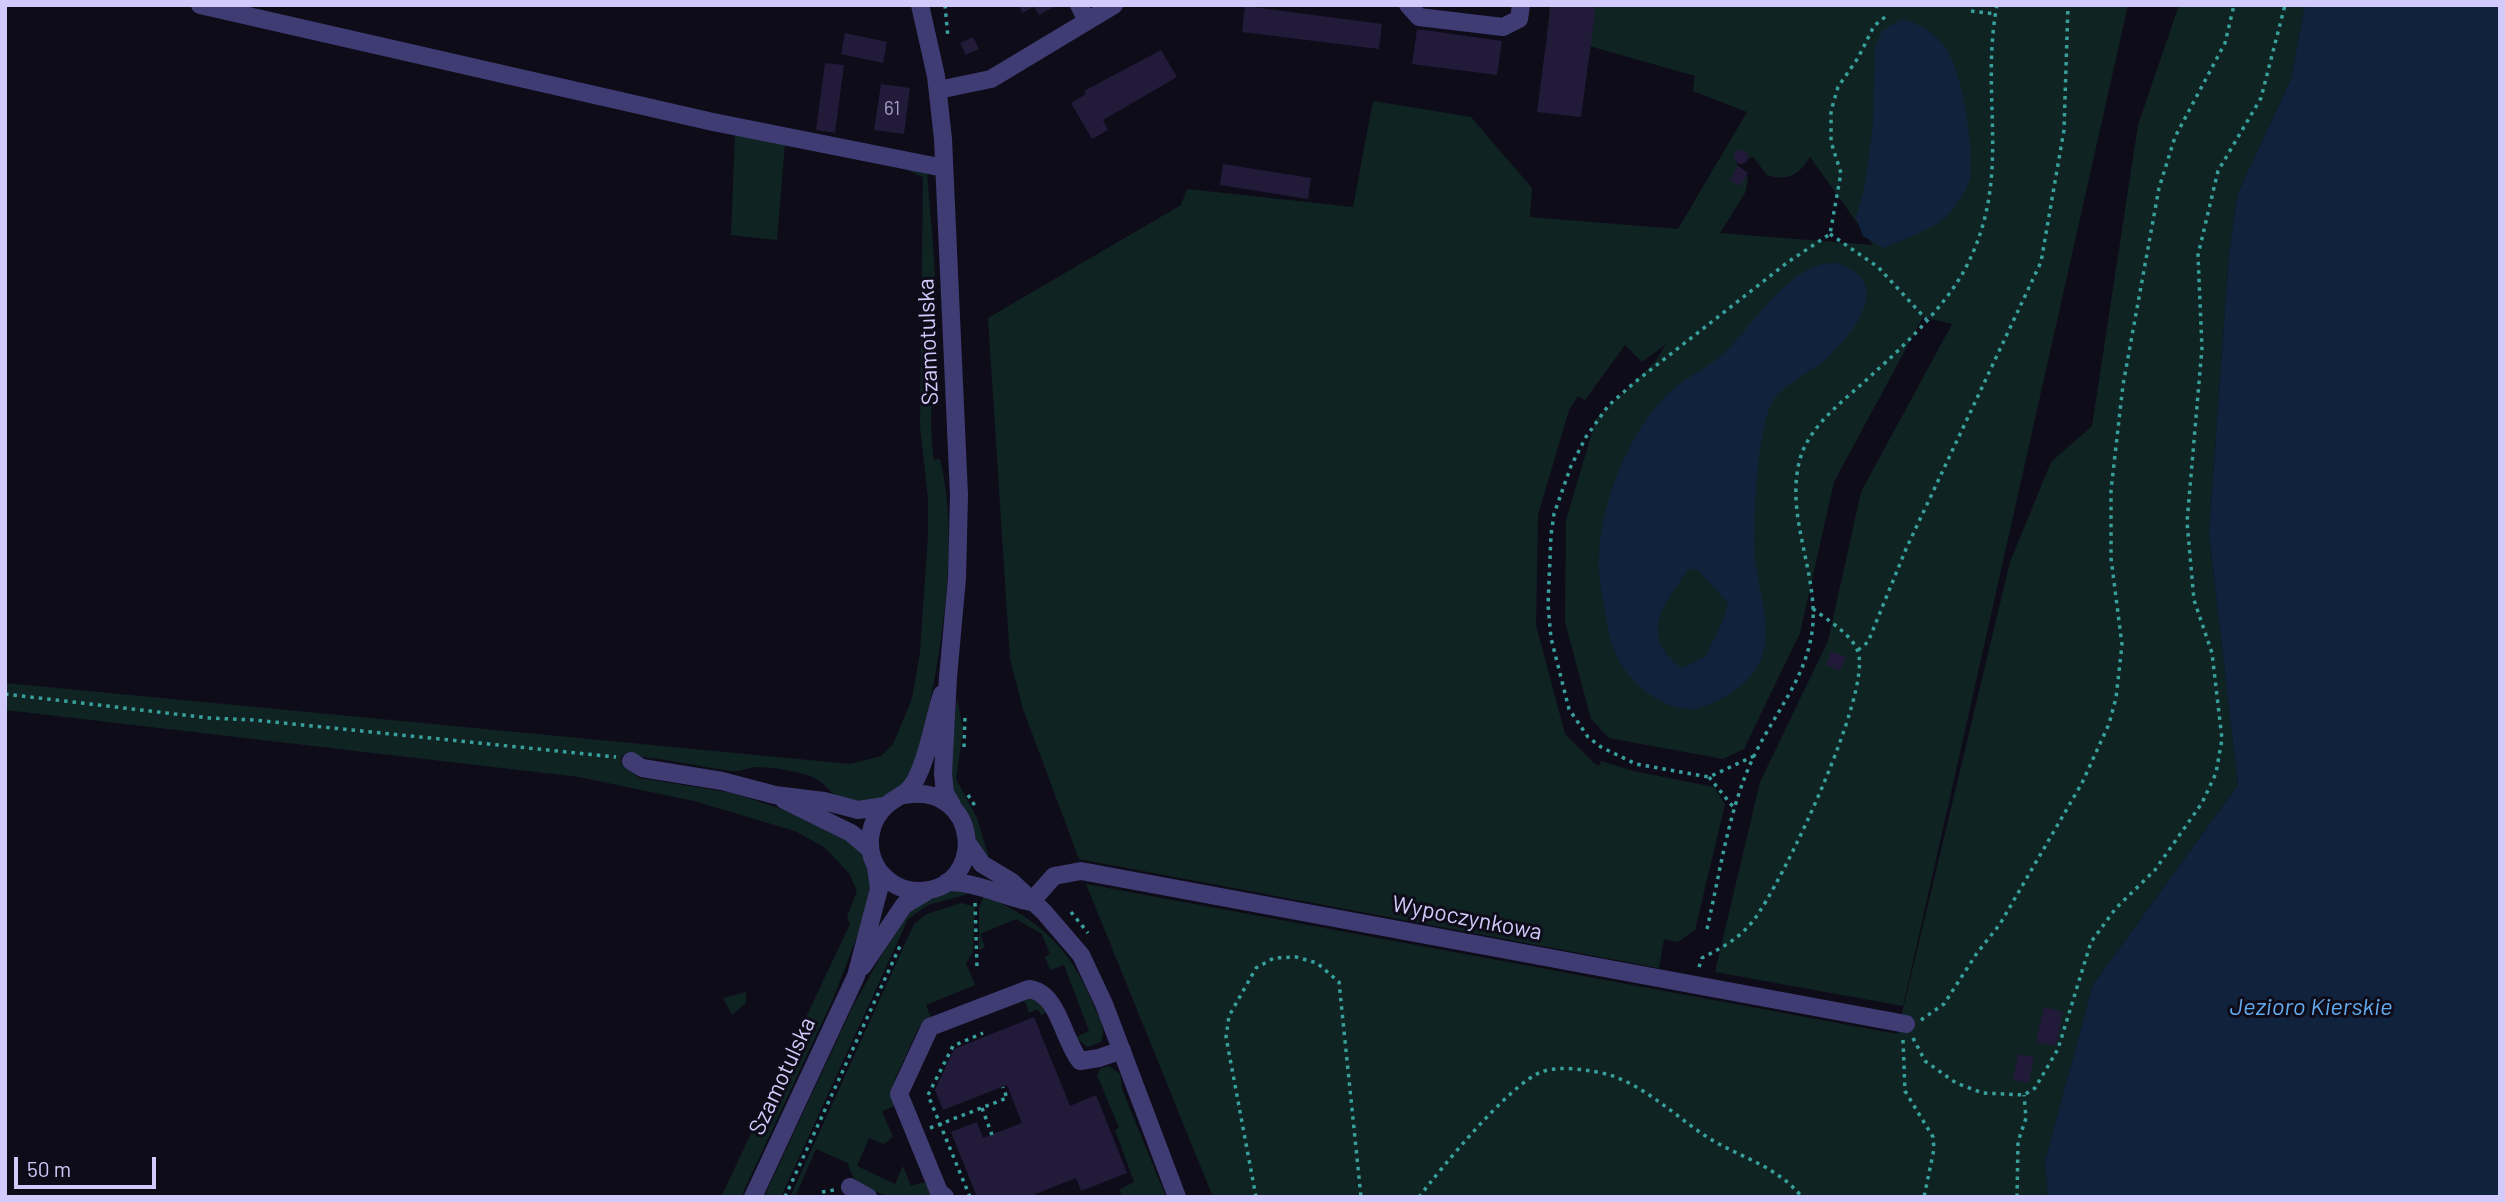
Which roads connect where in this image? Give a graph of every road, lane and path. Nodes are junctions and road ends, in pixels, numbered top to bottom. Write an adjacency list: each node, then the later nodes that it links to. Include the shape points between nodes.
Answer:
1 (200, 5): 15 (street, via 713,122)
2 (920, 5): 14 (street, Szamotulska)
3 (1114, 5): 11 (street)
4 (1408, 5): 5 (street, via 1419,17 1503,27 1519,19)
5 (1521, 5)
6 (1997, 5): 12 (path)
7 (2068, 5): 19 (path, via 2064,130 2041,262 1906,549 1868,642)
8 (2234, 5): 40 (path, via 2225,43 2175,137 2159,188 2123,385 2111,490 2121,654 2109,724 2082,783 2000,924 1944,1004 1926,1019)
9 (2285, 5): 44 (path, via 2261,99 2218,171 2198,255 2202,348 2187,522 2194,600 2212,653 2222,739 2216,774 2202,803 2155,870 2116,908 2091,942 2070,1015 2047,1071)
10 (1971, 11): 12 (path)
11 (1083, 13): 14 (street, via 985,82)
12 (1995, 14): 17 (path, via 1991,74 1994,166 1985,222 1963,273)
13 (1885, 17): 16 (path, via 1874,26 1834,99 1831,142 1842,173)
14 (938, 90): 15 (street, Szamotulska)
15 (944, 168): 20 (street, Szamotulska, via 959,495)
16 (1830, 234): 17 (path, via 1878,267); 24 (path, via 1788,262 1615,400 1578,451 1554,514 1549,558 1551,638 1560,683 1578,727 1601,747 1636,764)
17 (1926, 319): 18 (path, via 1818,426 1800,459 1797,509)
18 (1812, 608): 19 (path); 22 (path, via 1812,630 1800,673)
19 (1858, 650): 37 (path, via 1861,670 1844,730 1769,897 1732,942)
20 (948, 677): 26 (street, Szamotulska, via 924,762); 27 (street, Szamotulska, via 943,784)
21 (5, 694): 23 (path)
22 (1754, 756): 24 (path); 29 (path)
23 (631, 761): 25 (street, via 642,768)
24 (1709, 777): 29 (path)
25 (775, 795): 28 (street, via 858,810); 31 (street, via 851,833)
26 (905, 795): 27 (street, via 925,793); 28 (street)
27 (951, 805): 30 (street, via 962,819)
28 (885, 806): 31 (street, via 871,829)
29 (1734, 808): 35 (path)
30 (968, 844): 32 (street, via 964,862); 34 (street, via 975,858 1012,882)
31 (873, 858): 32 (street, via 896,885 914,891); 39 (street, Szamotulska, via 879,889)
32 (940, 885): 34 (street, via 981,886); 39 (street, Szamotulska, via 904,905)
33 (968, 898): 38 (path, via 977,908)
34 (1031, 902): 40 (street, Wypoczynkowa, via 1054,876 1081,871); 42 (street, via 1081,955)
35 (1707, 929)
36 (904, 937): 53 (path)
37 (1702, 958)
38 (977, 967)
39 (856, 976): 52 (street, Szamotulska)
40 (1906, 1024): 44 (path, via 1925,1061 1956,1083 1983,1093); 62 (path, via 1902,1048 1905,1091 1933,1137)
41 (983, 1034): 46 (path, via 949,1050 928,1095)
42 (1122, 1050): 47 (street, via 1080,1061 1068,1045 1051,1000 1042,991 1029,989 930,1027 899,1094); 57 (street)
43 (1003, 1087): 45 (path, via 1007,1098)
44 (2024, 1095): 63 (path, via 2026,1118 2018,1142)
45 (982, 1108): 46 (path); 48 (path)
46 (939, 1125): 47 (path); 50 (path)
47 (915, 1134): 55 (street)
48 (992, 1135)
49 (962, 1160): 50 (path)
50 (955, 1163): 56 (path)
51 (850, 1187): 54 (street)
52 (752, 1197)
53 (785, 1197)
54 (868, 1197)
55 (944, 1197)
56 (970, 1197)
57 (1177, 1197)
58 (1256, 1197): 59 (path, via 1225,1027 1256,968 1284,957 1317,963 1339,982)
59 (1361, 1197)
60 (1419, 1197): 61 (path, via 1519,1087 1542,1071 1576,1069 1610,1076 1666,1104 1706,1136 1774,1171)
61 (1802, 1197)
62 (1924, 1197)
63 (2017, 1197)

